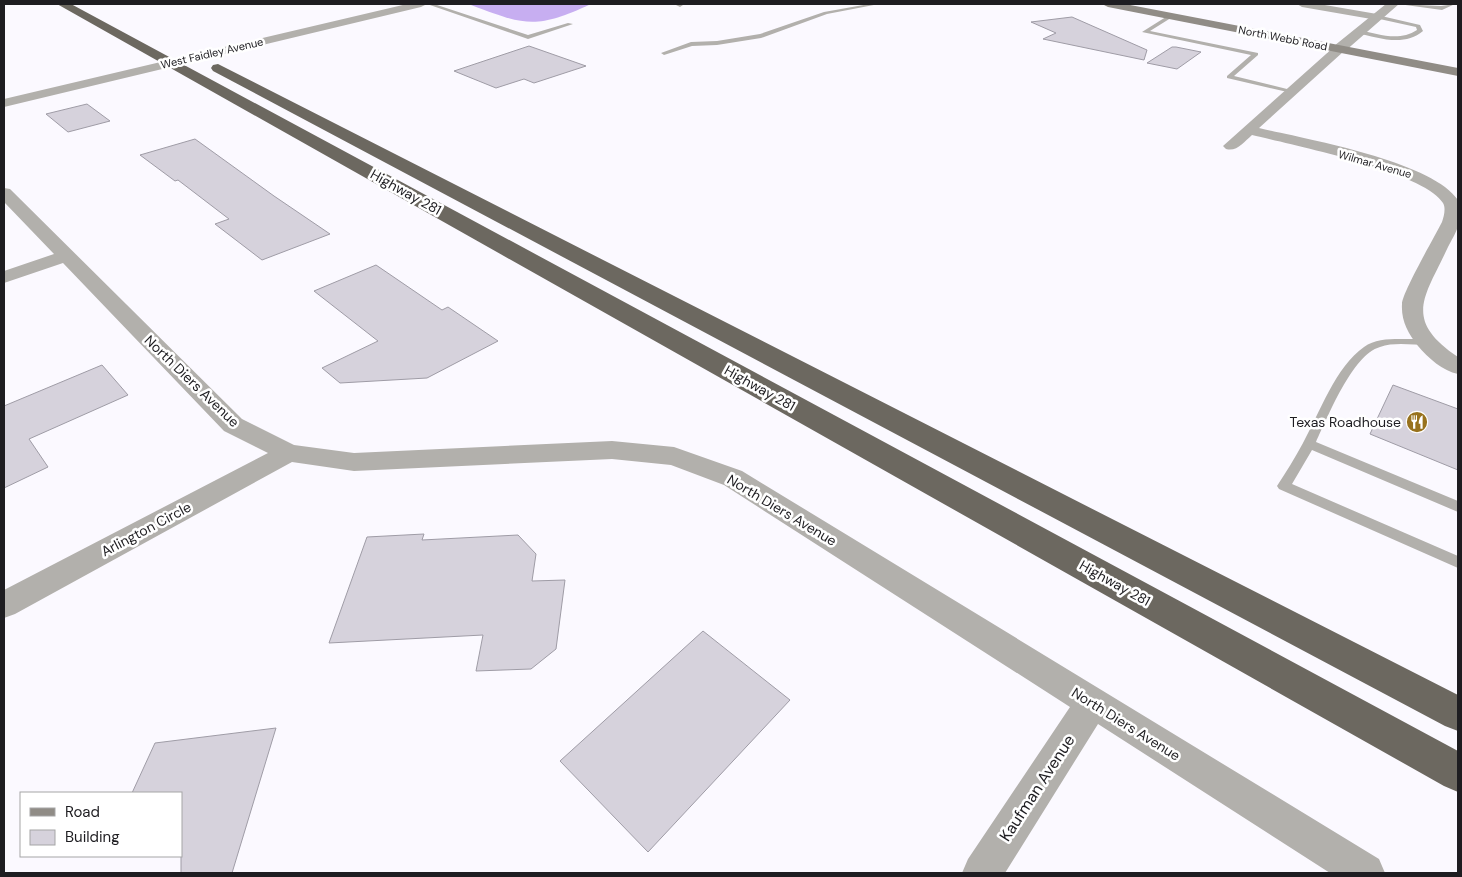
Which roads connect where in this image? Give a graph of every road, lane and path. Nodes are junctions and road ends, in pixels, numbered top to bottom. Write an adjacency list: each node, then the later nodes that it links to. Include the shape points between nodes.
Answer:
1 (63, 4): 18 (highway, Highway 281)
2 (95, 4): 17 (highway, Highway 281)
3 (421, 4): 17 (street, West Faidley Avenue)
4 (430, 4): 13 (lane, via 528,37)
5 (876, 4): 16 (lane, via 826,13 761,36 691,44)
6 (1108, 4): 11 (main road, North Webb Road)
7 (1302, 4): 12 (street)
8 (1393, 4): 12 (street)
9 (1401, 4): 10 (lane, via 1442,8)
10 (1452, 4)
11 (1171, 16): 15 (main road, North Webb Road); 20 (lane, via 1145,32 1256,54 1229,76)
12 (1377, 17): 14 (street); 14 (lane, via 1418,26 1420,31 1413,37 1399,39)
13 (570, 24)
14 (1360, 32): 15 (street)
15 (1339, 49): 19 (main road, North Webb Road); 20 (street)
16 (664, 53)
17 (197, 57): 18 (street, West Faidley Avenue); 35 (highway, Highway 281)
18 (171, 63): 21 (street, West Faidley Avenue); 36 (highway, Highway 281)
19 (1458, 72)
20 (1292, 91): 22 (street)
21 (4, 103)
22 (1249, 130): 23 (street); 27 (street, Wilmar Avenue, via 1393,168 1431,184 1451,201 1454,211 1451,222 1412,302 1413,318)
23 (1231, 146)
24 (4, 193): 25 (street, North Diers Avenue)
25 (66, 256): 26 (street); 30 (street, North Diers Avenue, via 233,425)
26 (4, 277)
27 (1427, 342): 28 (street, Wilmar Avenue, via 1433,350); 29 (lane, via 1376,344 1364,350 1350,367)
28 (1458, 366)
29 (1309, 444): 31 (lane); 32 (lane, via 1284,486)
30 (289, 453): 33 (street, Arlington Circle); 34 (street, North Diers Avenue, via 354,462 612,450 674,456 733,478)
31 (1458, 507)
32 (1458, 562)
33 (4, 605)
34 (1092, 703): 37 (street, Kaufman Avenue); 38 (street, North Diers Avenue)
35 (1458, 714)
36 (1458, 772)
37 (982, 873)
38 (1364, 873)

